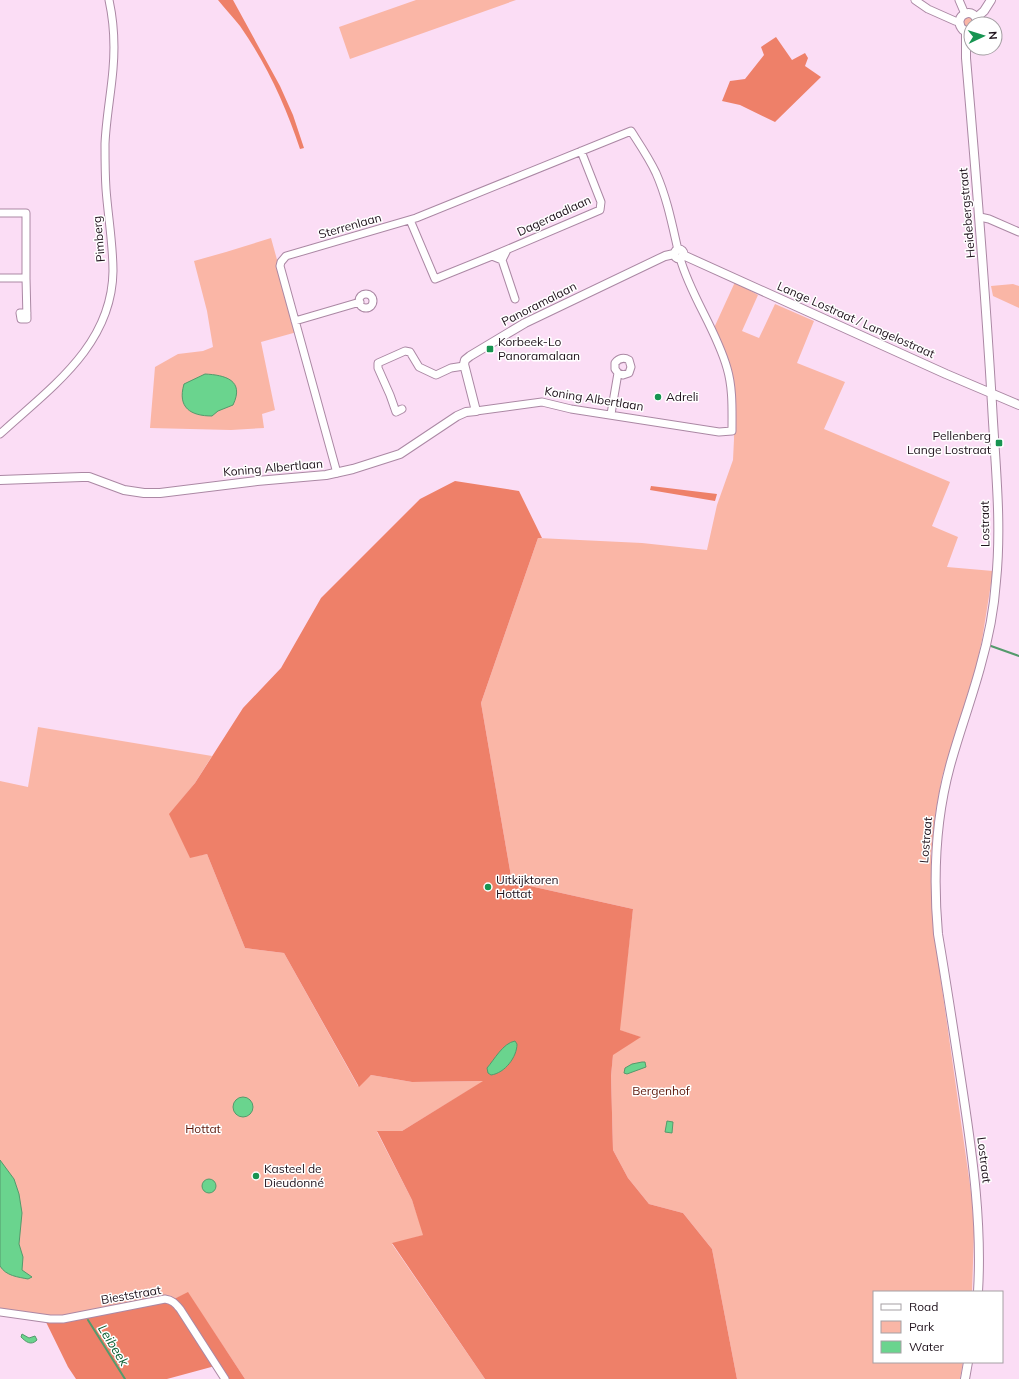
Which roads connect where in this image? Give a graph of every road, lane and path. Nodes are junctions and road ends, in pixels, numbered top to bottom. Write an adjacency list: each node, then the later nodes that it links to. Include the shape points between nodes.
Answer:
1 (109, 0): 33 (street, Pimberg, via 114,51 105,174 113,269 111,292 106,310 82,357)
2 (916, 0): 8 (street, via 928,9)
3 (959, 0): 5 (street)
4 (991, 0): 7 (street)
5 (965, 14): 6 (street); 8 (street)
6 (973, 16)
7 (980, 16)
8 (960, 22): 9 (street, Heidebergstraat)
9 (963, 29)
10 (966, 56): 13 (street, Heidebergstraat)
11 (581, 151): 14 (street, Sterrenlaan); 16 (street, Dageraadlaan, via 601,202 600,210); 17 (street, Sterrenlaan, via 631,131 645,152 665,195)
12 (0, 213): 21 (street, via 26,214)
13 (980, 217): 15 (street); 28 (street, Heidebergstraat)
14 (410, 220): 18 (street, Dageraadlaan, via 435,279); 25 (street, Sterrenlaan, via 286,256 280,266)
15 (1019, 232)
16 (507, 250): 18 (street, Dageraadlaan); 19 (street, Dageraadlaan)
17 (679, 254): 26 (street, Panoramalaan, via 665,256 525,323 470,356 464,361); 28 (street, Lange Lostraat / Langelostraat); 32 (street, Koning Albertlaan, via 689,285 727,366 731,382 732,431 719,432)
18 (492, 256): 19 (street)
19 (502, 260): 22 (street)
20 (0, 278): 21 (street)
21 (26, 278): 24 (street, via 26,299 26,306 26,312 26,319 21,319 20,313)
22 (515, 299)
23 (360, 302): 25 (street)
24 (26, 313)
25 (295, 321): 34 (street, Sterrenlaan)
26 (464, 366): 30 (street, via 451,368 436,375 419,367 410,352 405,351 378,363 396,412); 31 (street)
27 (618, 373): 32 (street)
28 (991, 394): 29 (street, Lange Lostraat / Langelostraat); 36 (street, Lostraat, via 998,509 996,581 982,661 944,792 939,818 935,874 938,934 977,1195)
29 (1019, 405)
30 (402, 409)
31 (476, 410): 32 (street, Koning Albertlaan, via 542,402); 34 (street, Koning Albertlaan, via 457,416 400,454)
32 (612, 414)
33 (0, 434)
34 (337, 473): 35 (street, Koning Albertlaan, via 326,476 257,480 160,493 124,490 82,477)
35 (0, 480)
36 (978, 1291)
37 (0, 1312): 39 (street, Bieststraat, via 63,1319 165,1299 174,1301)
38 (968, 1363): 40 (street)
39 (225, 1379)
40 (965, 1379)

